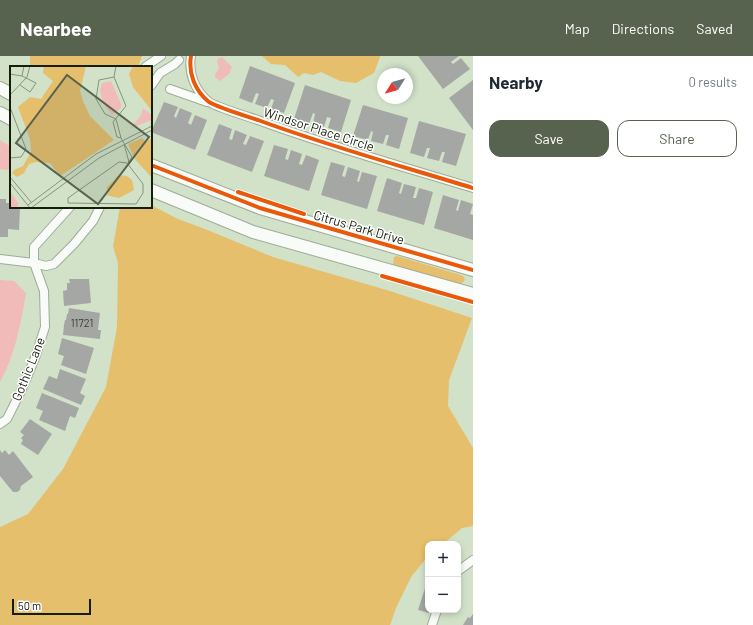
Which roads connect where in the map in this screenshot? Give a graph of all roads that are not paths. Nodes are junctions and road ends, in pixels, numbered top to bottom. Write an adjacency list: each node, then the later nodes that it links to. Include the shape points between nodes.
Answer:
1 (160, 56): 4 (street)
2 (177, 58): 3 (street, Windsor Place Circle); 6 (street, Windsor Place Circle, via 176,64 160,73)
3 (191, 59): 5 (street, Windsor Place Circle)
4 (147, 66)
5 (194, 81): 10 (street, via 192,92); 11 (street, Windsor Place Circle, via 199,91)
6 (152, 85)
7 (0, 88): 9 (street)
8 (170, 89): 10 (street, Windsor Place Circle)
9 (10, 93)
10 (184, 94): 11 (street, Windsor Place Circle)
11 (211, 103): 15 (street, Windsor Place Circle, via 284,130)
12 (0, 113): 13 (street)
13 (10, 118)
14 (152, 165): 21 (street, Citrus Park Drive, via 260,208)
15 (473, 188)
16 (152, 190): 22 (street, via 253,232)
17 (69, 208): 20 (street, via 34,247)
18 (100, 208): 20 (street, via 93,221 54,264 46,266)
19 (0, 258): 20 (street)
20 (34, 263): 23 (street, Gothic Lane, via 44,291 45,327 22,389 7,419)
21 (473, 270)
22 (473, 294)
23 (0, 424)
24 (473, 560): 25 (street)
25 (461, 569)
26 (436, 613): 27 (street)
27 (432, 625)

